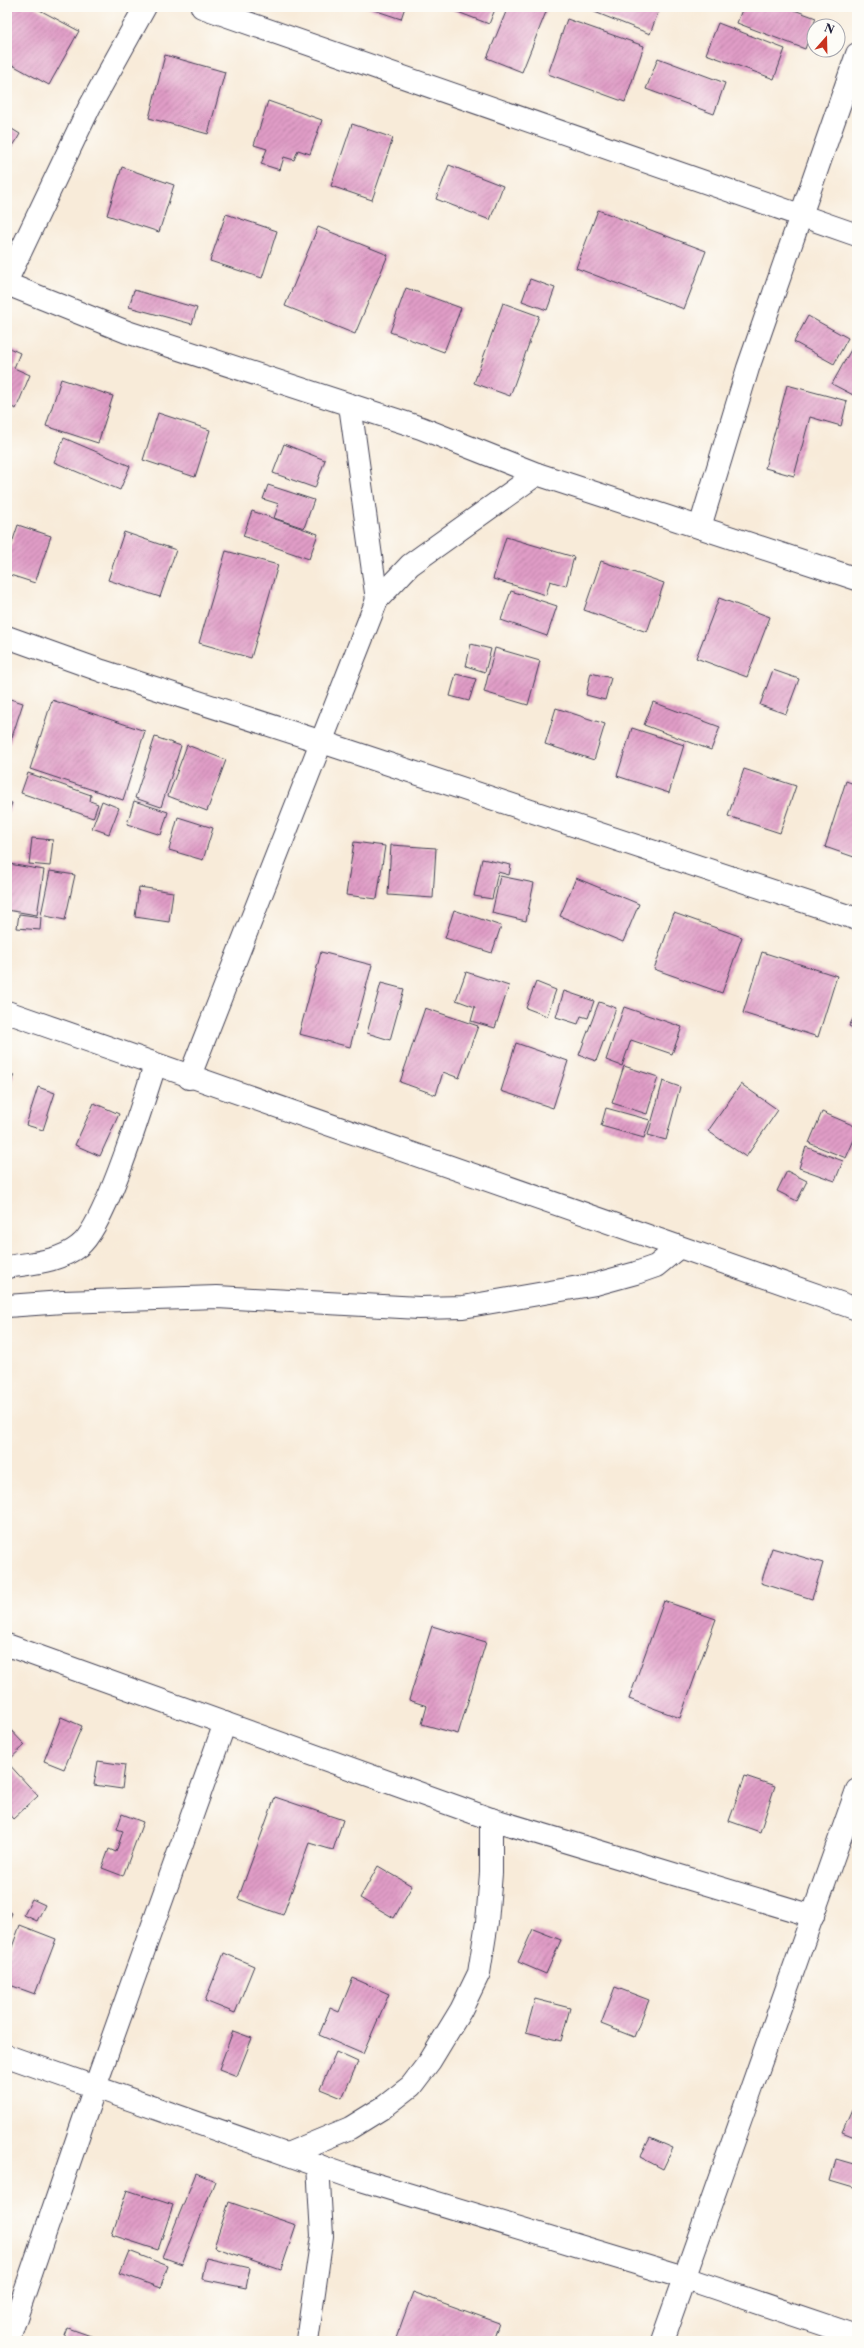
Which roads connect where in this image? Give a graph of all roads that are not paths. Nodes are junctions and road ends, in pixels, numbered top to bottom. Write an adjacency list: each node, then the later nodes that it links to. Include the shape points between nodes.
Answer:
1 (145, 7): 6 (street, via 89,108)
2 (202, 7): 4 (street)
3 (857, 54): 4 (street)
4 (800, 216): 5 (street); 10 (street, via 748,368)
5 (857, 235)
6 (7, 280)
7 (7, 284): 8 (street, via 127,332)
8 (350, 405): 9 (street, via 421,428); 12 (street)
9 (537, 474): 10 (street); 12 (street, via 410,565)
10 (700, 527): 11 (street)
11 (857, 579)
12 (377, 600): 14 (street)
13 (7, 638): 14 (street)
14 (322, 742): 15 (street); 18 (street)
15 (857, 920)
16 (7, 1012): 17 (street)
17 (155, 1065): 18 (street); 20 (street, via 112,1186 91,1234 79,1247 57,1259)
18 (189, 1078): 19 (street)
19 (678, 1248): 21 (street, via 656,1266 596,1284 463,1307 419,1308 217,1297); 22 (street)
20 (7, 1267)
21 (7, 1306)
22 (857, 1310)
23 (7, 1645): 24 (street)
24 (225, 1723): 26 (street); 29 (street)
25 (857, 1790): 27 (street)
26 (491, 1819): 27 (street); 30 (street, via 492,1873 478,1974 461,2010 430,2061 411,2086 384,2107 350,2128)
27 (813, 1916): 32 (street)
28 (7, 2056): 29 (street)
29 (95, 2087): 30 (street); 34 (street)
30 (287, 2154): 31 (street)
31 (318, 2165): 32 (street); 35 (street, via 322,2236)
32 (685, 2278): 33 (street); 36 (street)
33 (857, 2336)
34 (8, 2341)
35 (307, 2341)
36 (662, 2341)

